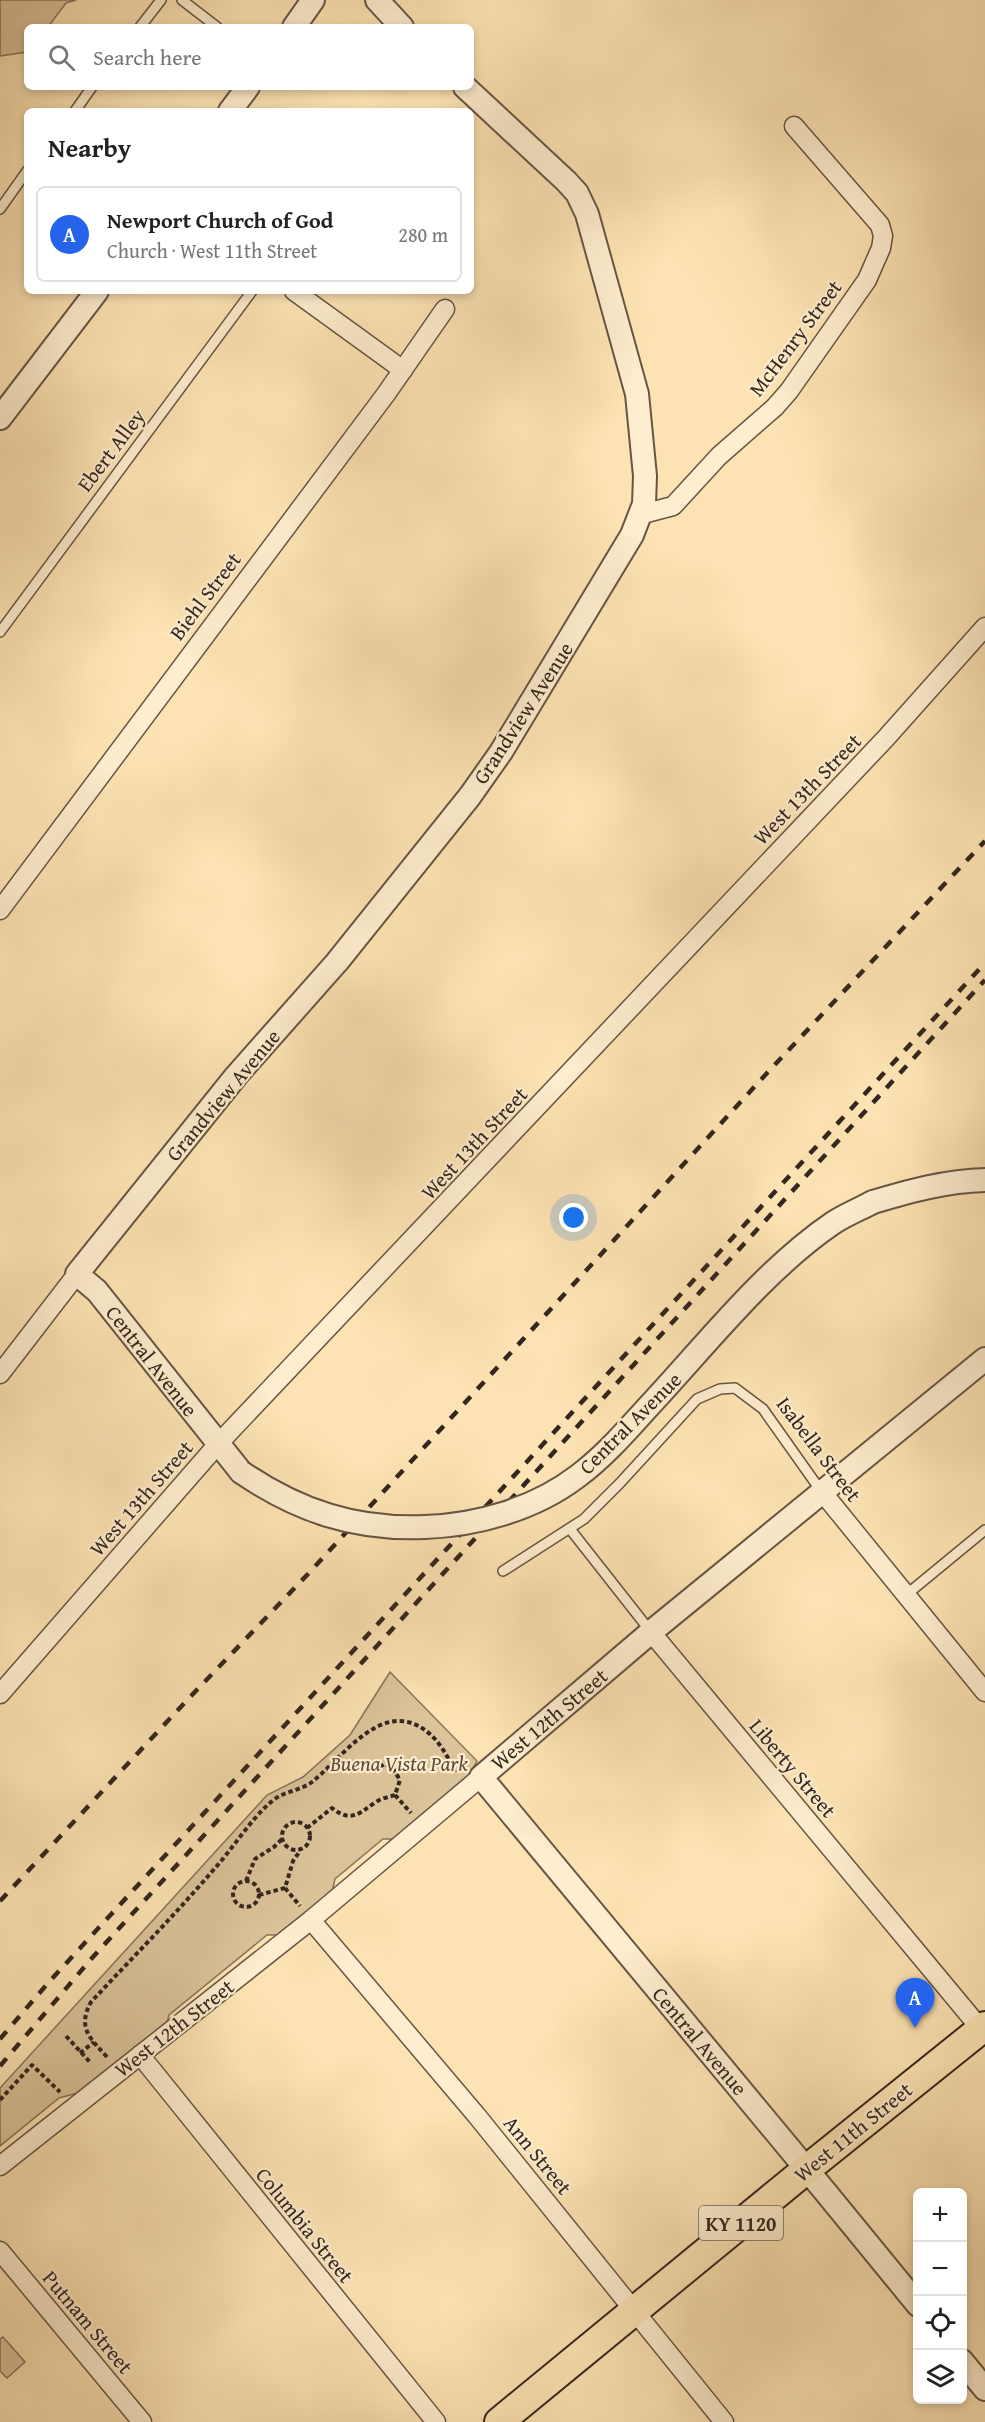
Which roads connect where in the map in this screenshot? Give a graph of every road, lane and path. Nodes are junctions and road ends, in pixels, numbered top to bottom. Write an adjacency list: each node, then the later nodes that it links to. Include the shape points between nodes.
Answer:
1 (161, 0): 5 (lane)
2 (182, 0): 6 (lane)
3 (313, 0): 7 (street)
4 (377, 0): 8 (street)
5 (142, 24)
6 (213, 24)
7 (296, 24)
8 (399, 24)
9 (90, 90): 12 (lane)
10 (246, 90): 13 (street)
11 (468, 90): 23 (street, Grandview Avenue, via 566,181 587,214 637,394 645,476 644,504)
12 (77, 108)
13 (232, 108)
14 (794, 126): 23 (street, McHenry Street, via 880,225 881,248 867,280 775,407 719,456 673,506)
15 (24, 175): 16 (lane)
16 (0, 209)
17 (95, 294): 22 (street)
18 (250, 294): 25 (lane, Ebert Alley)
19 (298, 294): 21 (street)
20 (446, 309): 21 (street, Biehl Street)
21 (403, 370): 26 (street, Biehl Street)
22 (3, 407)
23 (639, 515): 28 (street, Grandview Avenue, via 632,536 568,644 476,787 337,962 236,1076)
24 (985, 627): 31 (street, West 13th Street, via 886,738)
25 (0, 632)
26 (0, 910)
27 (985, 1180): 31 (street, Central Avenue, bridge, via 923,1187 873,1202 835,1222 773,1272 613,1445 578,1477 513,1511 438,1526 395,1528 349,1521 273,1494 241,1472)
28 (77, 1274): 30 (street); 31 (street, Central Avenue, via 97,1291)
29 (985, 1359): 32 (street, West 12th Street)
30 (0, 1374)
31 (218, 1444): 39 (street, West 13th Street)
32 (823, 1493): 33 (lane, Isabella Street, via 763,1409 735,1388 720,1389 697,1399 620,1483); 36 (street, Isabella Street); 37 (street, West 12th Street)
33 (570, 1529): 35 (lane, Isabella Street); 37 (lane, Liberty Street)
34 (985, 1530): 36 (lane)
35 (503, 1571)
36 (906, 1595): 38 (street, Isabella Street)
37 (651, 1632): 41 (street, West 12th Street); 48 (street, Liberty Street)
38 (985, 1692)
39 (0, 1694)
40 (373, 1772): 42 (path, via 384,1764 392,1767 400,1780 395,1796 376,1802 359,1815 340,1814 333,1808)
41 (473, 1784): 47 (street, West 12th Street); 50 (path, via 458,1782 446,1752 418,1725 400,1721 377,1726 312,1782 273,1800 262,1811 91,2002 84,2018); 58 (street, Central Avenue)
42 (307, 1828): 43 (path, via 301,1823 287,1825); 44 (path, via 309,1842)
43 (282, 1838): 44 (path, via 290,1849); 45 (path, via 255,1859)
44 (304, 1847): 46 (path, via 296,1855 285,1887)
45 (246, 1881): 46 (path, via 258,1888); 46 (path, via 235,1887 232,1894 238,1905 252,1906)
46 (259, 1895)
47 (311, 1920): 52 (street, West 12th Street); 61 (street, Ann Street, via 394,2015)
48 (984, 2030): 58 (main road, West 11th Street / KY 1120)
49 (66, 2036): 51 (path)
50 (93, 2042): 51 (path); 54 (path)
51 (80, 2053): 53 (path)
52 (140, 2055): 54 (street, West 12th Street); 65 (street, Columbia Street)
53 (90, 2062)
54 (118, 2072): 57 (street, West 12th Street)
55 (60, 2092): 56 (path, via 32,2065)
56 (0, 2100)
57 (0, 2166)
58 (807, 2169): 60 (street, Central Avenue); 61 (main road, West 11th Street / KY 1120)
59 (0, 2251): 64 (street, Putnam Street)
60 (913, 2300)
61 (635, 2310): 66 (main road, West 11th Street / KY 1120); 67 (street, Ann Street)
62 (967, 2366): 63 (street)
63 (985, 2389)
64 (142, 2422)
65 (436, 2422)
66 (499, 2422)
67 (724, 2422)

